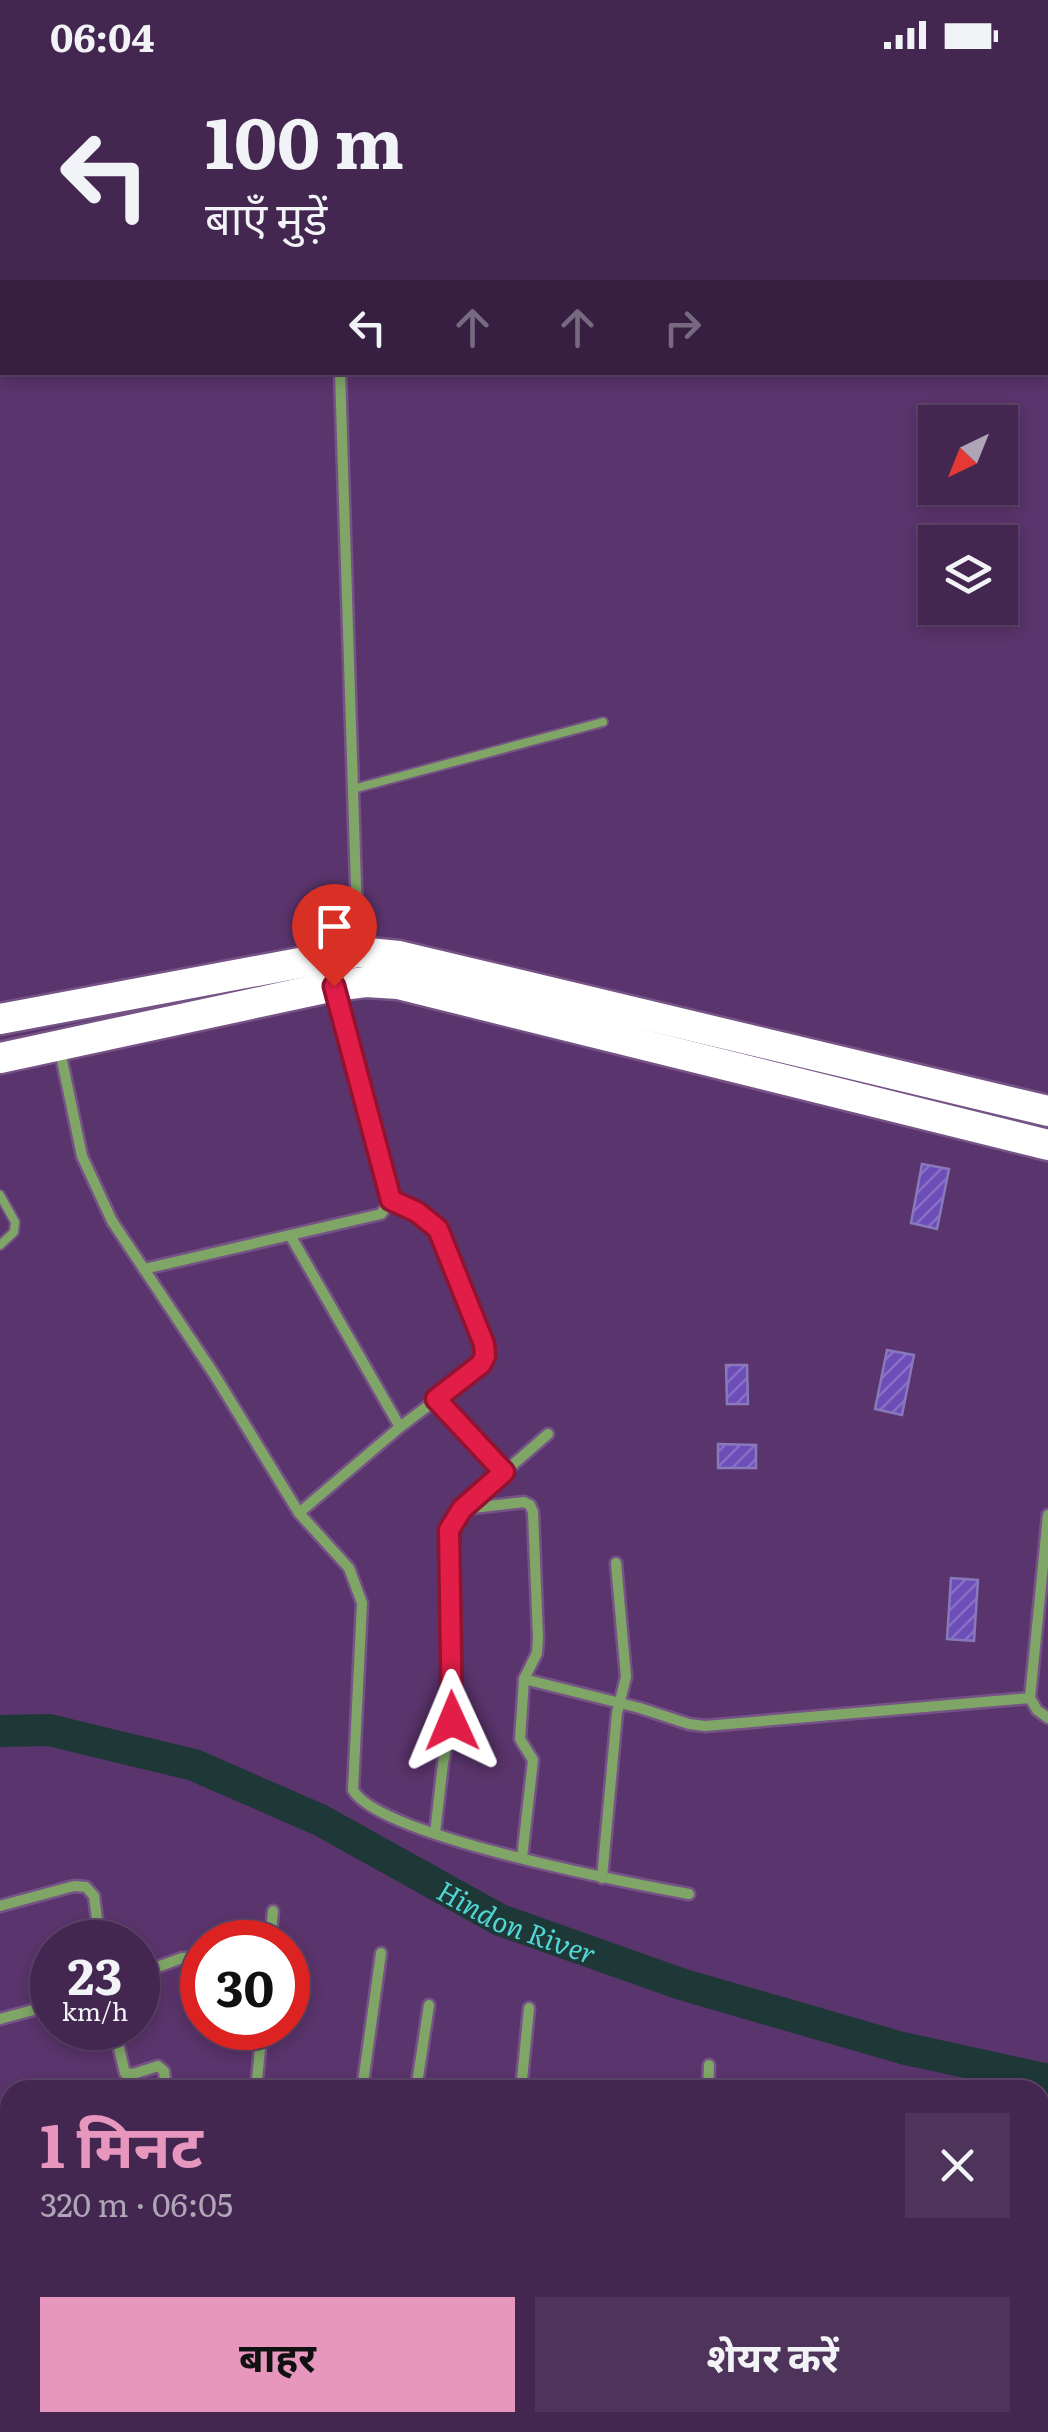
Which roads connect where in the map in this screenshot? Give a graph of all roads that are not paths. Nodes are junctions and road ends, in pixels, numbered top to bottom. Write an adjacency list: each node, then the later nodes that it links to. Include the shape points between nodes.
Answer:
1 (340, 375): 3 (street)
2 (603, 722): 3 (lane)
3 (353, 789): 4 (street)
4 (358, 952): 6 (highway); 9 (highway, via 399,956)
5 (334, 986): 7 (highway); 10 (highway, via 398,984); 12 (street)
6 (0, 1018)
7 (59, 1045): 8 (highway); 15 (street, via 82,1156)
8 (0, 1058)
9 (1048, 1111)
10 (1048, 1145)
11 (0, 1195): 14 (lane, via 16,1222)
12 (391, 1200): 13 (street, via 381,1214); 16 (street, via 438,1229 484,1344 481,1364)
13 (290, 1234): 15 (street); 17 (street)
14 (0, 1245)
15 (144, 1269): 21 (street)
16 (436, 1399): 17 (street); 19 (street)
17 (400, 1428): 21 (street)
18 (548, 1434): 19 (street)
19 (504, 1472): 20 (street)
20 (462, 1509): 25 (street, via 530,1505 538,1638); 29 (street, via 449,1530 452,1721)
21 (299, 1512): 29 (street, via 348,1568 362,1603 352,1790 366,1805)
22 (1048, 1515): 24 (street)
23 (616, 1563): 27 (street, via 626,1678)
24 (1046, 1573): 26 (street)
25 (524, 1679): 27 (street); 30 (street, via 521,1744 533,1760)
26 (1030, 1698): 27 (street, via 728,1726 689,1724); 28 (street)
27 (619, 1703): 31 (street)
28 (1048, 1718)
29 (434, 1832): 30 (street)
30 (522, 1858): 31 (street)
31 (602, 1878): 32 (street)
32 (689, 1894)
33 (0, 1906): 35 (street, via 86,1887)
34 (273, 1911): 36 (street)
35 (97, 1920)
36 (272, 1920)
37 (381, 1953): 47 (street)
38 (430, 2005): 48 (street)
39 (529, 2008): 49 (street)
40 (30, 2011): 41 (street)
41 (0, 2020)
42 (119, 2050): 45 (street, via 125,2073 158,2066)
43 (260, 2050): 46 (street)
44 (709, 2065): 50 (street)
45 (165, 2080)
46 (257, 2080)
47 (363, 2080)
48 (418, 2080)
49 (522, 2080)
50 (708, 2080)

